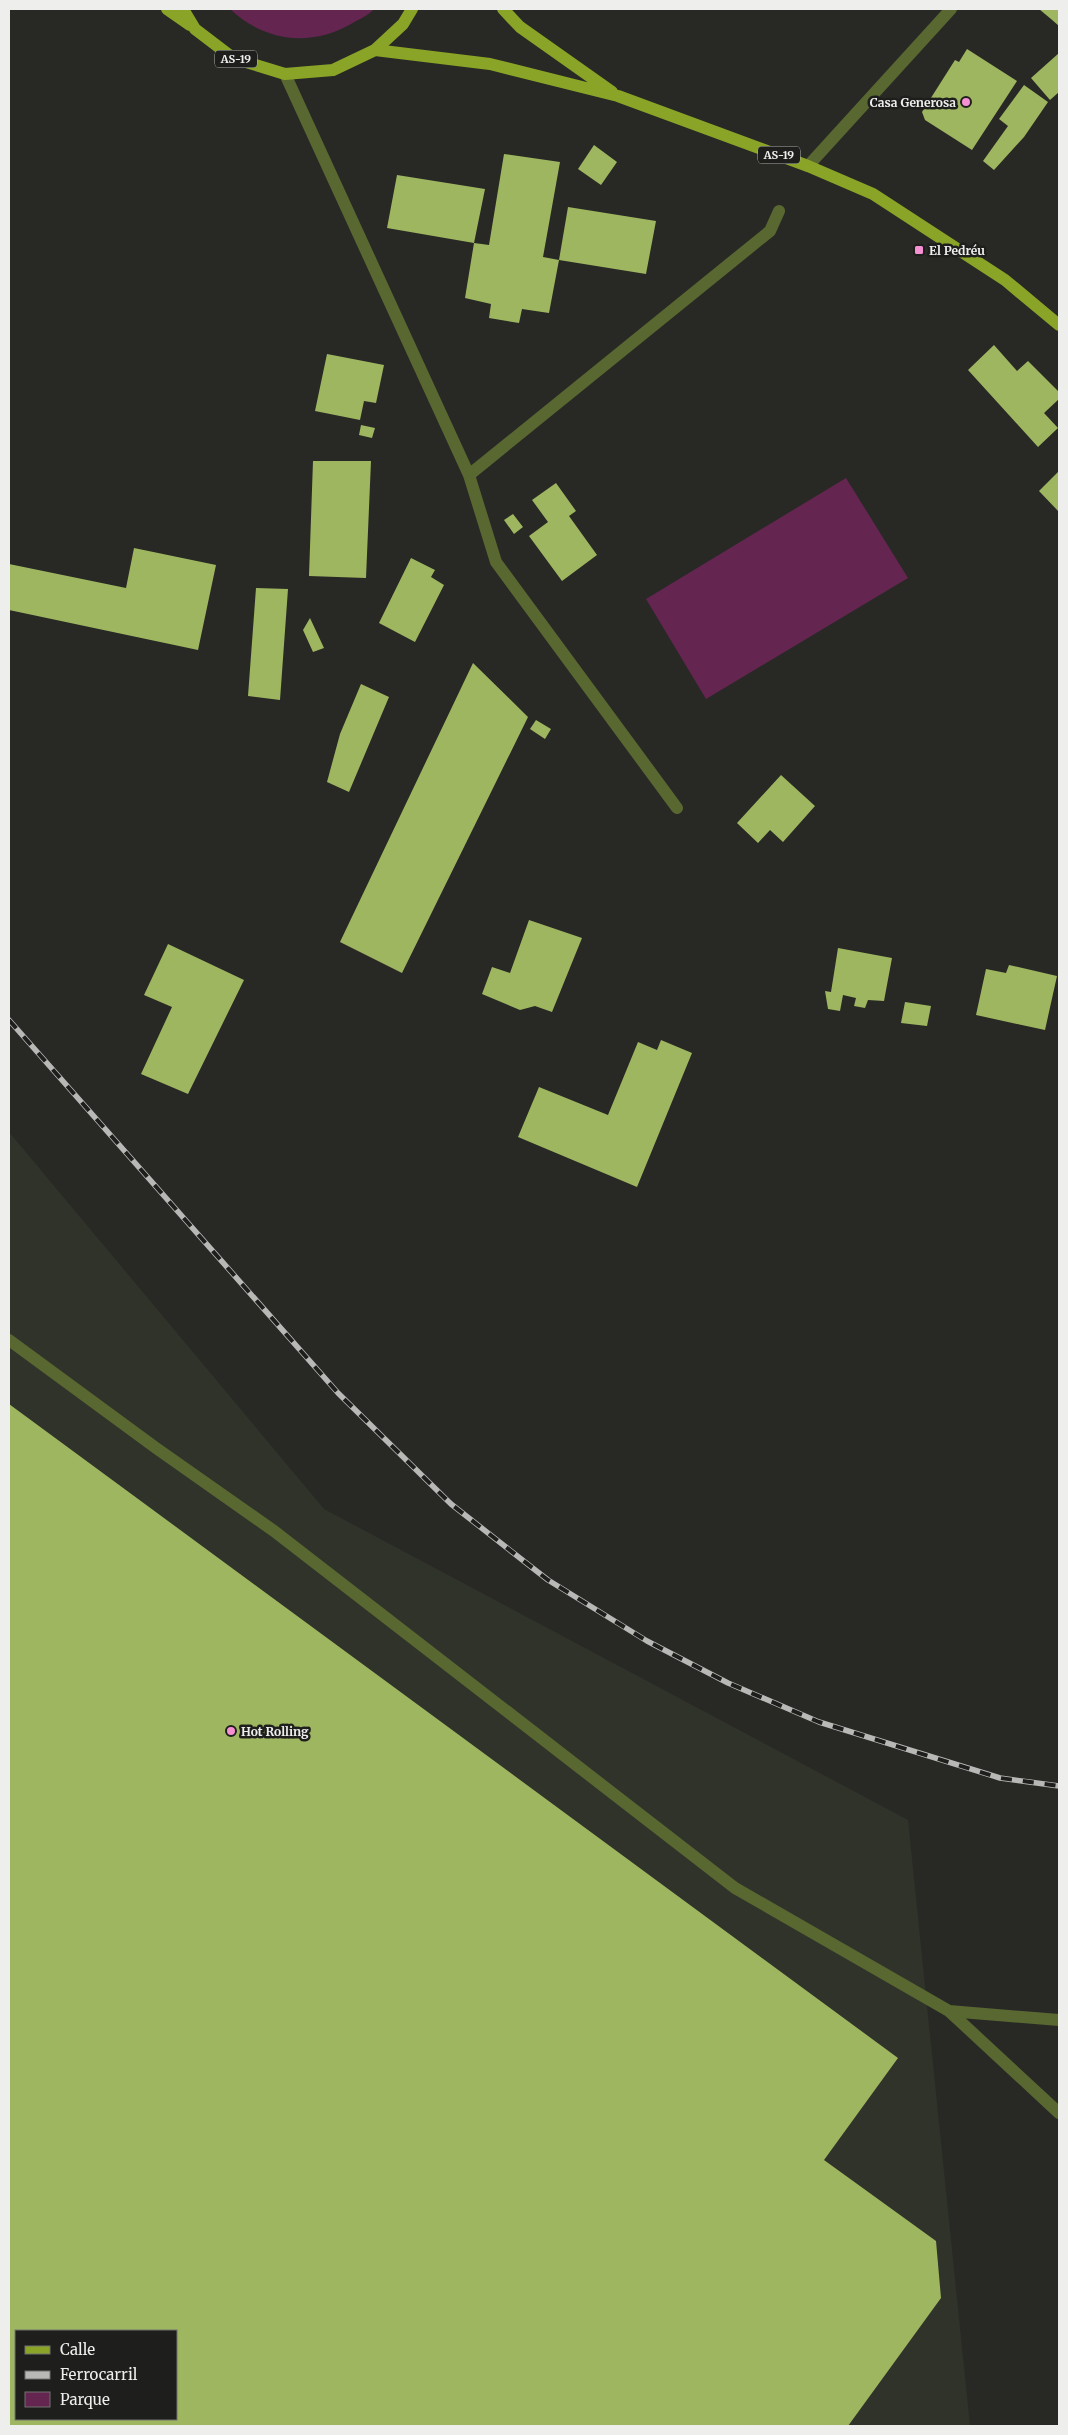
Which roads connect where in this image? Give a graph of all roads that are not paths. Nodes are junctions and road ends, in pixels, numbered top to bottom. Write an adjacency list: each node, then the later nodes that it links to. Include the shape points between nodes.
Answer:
1 (167, 9): 6 (main road, AS-19)
2 (182, 9): 6 (main road, AS-19)
3 (412, 9): 7 (main road, AS-19, via 403,24)
4 (503, 9): 9 (main road, AS-19, via 520,27)
5 (951, 9): 10 (street)
6 (195, 29): 8 (main road, AS-19, via 233,58)
7 (375, 50): 8 (main road, AS-19, via 332,70); 9 (main road, AS-19, via 490,64)
8 (285, 74): 13 (street)
9 (618, 96): 10 (main road, AS-19)
10 (808, 166): 12 (main road, AS-19, via 880,199 1005,280)
11 (779, 211): 13 (street, via 770,231)
12 (1059, 325)
13 (469, 475): 14 (street, via 496,562)
14 (677, 808)
15 (9, 1340): 16 (street, via 274,1531 735,1888)
16 (949, 2011): 17 (street); 18 (street)
17 (1059, 2020)
18 (1059, 2113)

